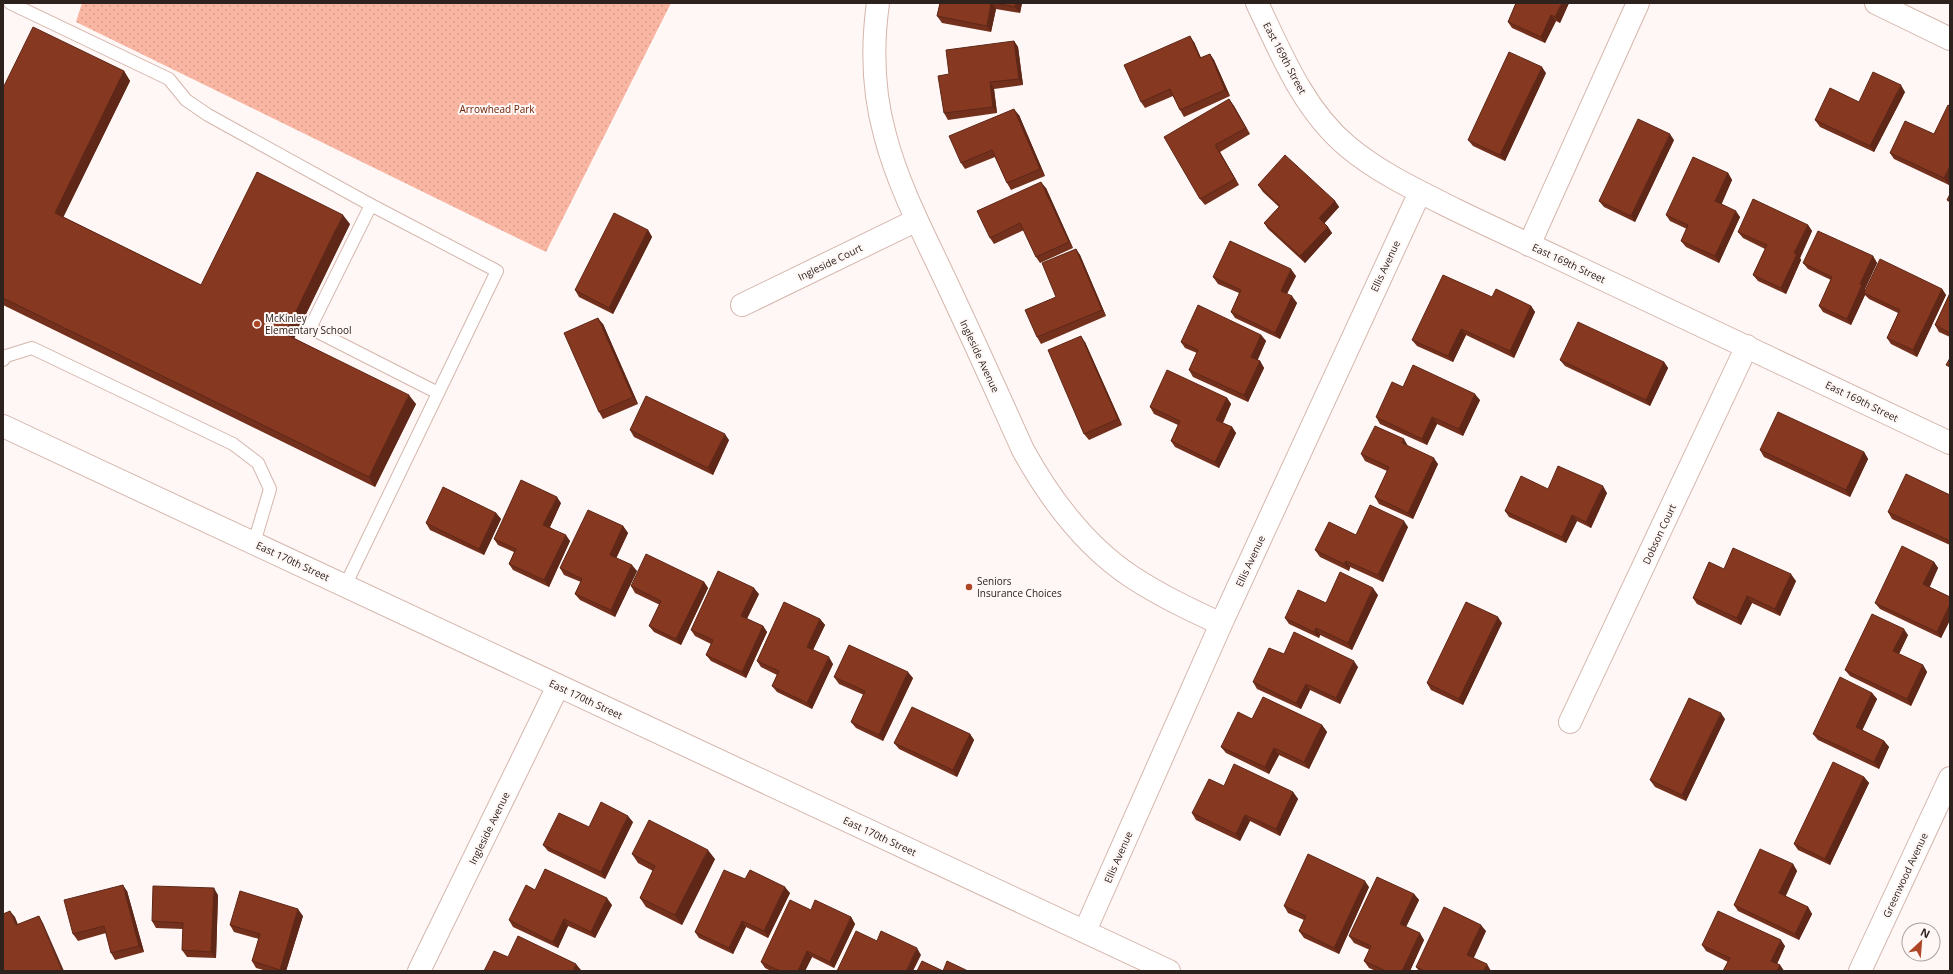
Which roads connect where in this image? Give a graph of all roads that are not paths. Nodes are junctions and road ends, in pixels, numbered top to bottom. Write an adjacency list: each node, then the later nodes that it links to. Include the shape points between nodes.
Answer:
1 (10, 3): 8 (lane, via 169,79 186,100 208,115)
2 (878, 3): 9 (street, Ingleside Avenue, via 874,46 878,104 890,154)
3 (1257, 3): 7 (street, East 169th Street, via 1297,84 1331,130 1346,145 1383,172)
4 (1638, 3): 10 (street)
5 (1876, 3): 6 (street)
6 (1950, 38)
7 (1420, 192): 10 (street, East 169th Street); 19 (street, Ellis Avenue)
8 (371, 205): 14 (lane, via 497,271); 14 (lane, via 310,328)
9 (918, 220): 11 (street, Ingleside Court); 19 (street, Ingleside Avenue, via 1023,450 1041,482 1073,525 1131,577 1178,604)
10 (1529, 245): 12 (street, East 169th Street)
11 (742, 305)
12 (1748, 346): 16 (street, East 169th Street); 21 (street, Dobson Court)
13 (3, 360): 17 (lane, via 6,356 32,348 233,444 258,463 270,489)
14 (438, 393): 18 (lane)
15 (3, 426): 17 (street, East 170th Street)
16 (1950, 443)
17 (254, 543): 18 (street, East 170th Street)
18 (345, 586): 20 (street, East 170th Street)
19 (1221, 624): 23 (street, Ellis Avenue)
20 (558, 686): 23 (street, East 170th Street); 24 (street, Ingleside Avenue)
21 (1570, 722)
22 (1950, 778): 26 (street, Greenwood Avenue)
23 (1085, 932): 25 (street, East 170th Street)
24 (419, 971)
25 (1169, 971)
26 (1860, 971)

